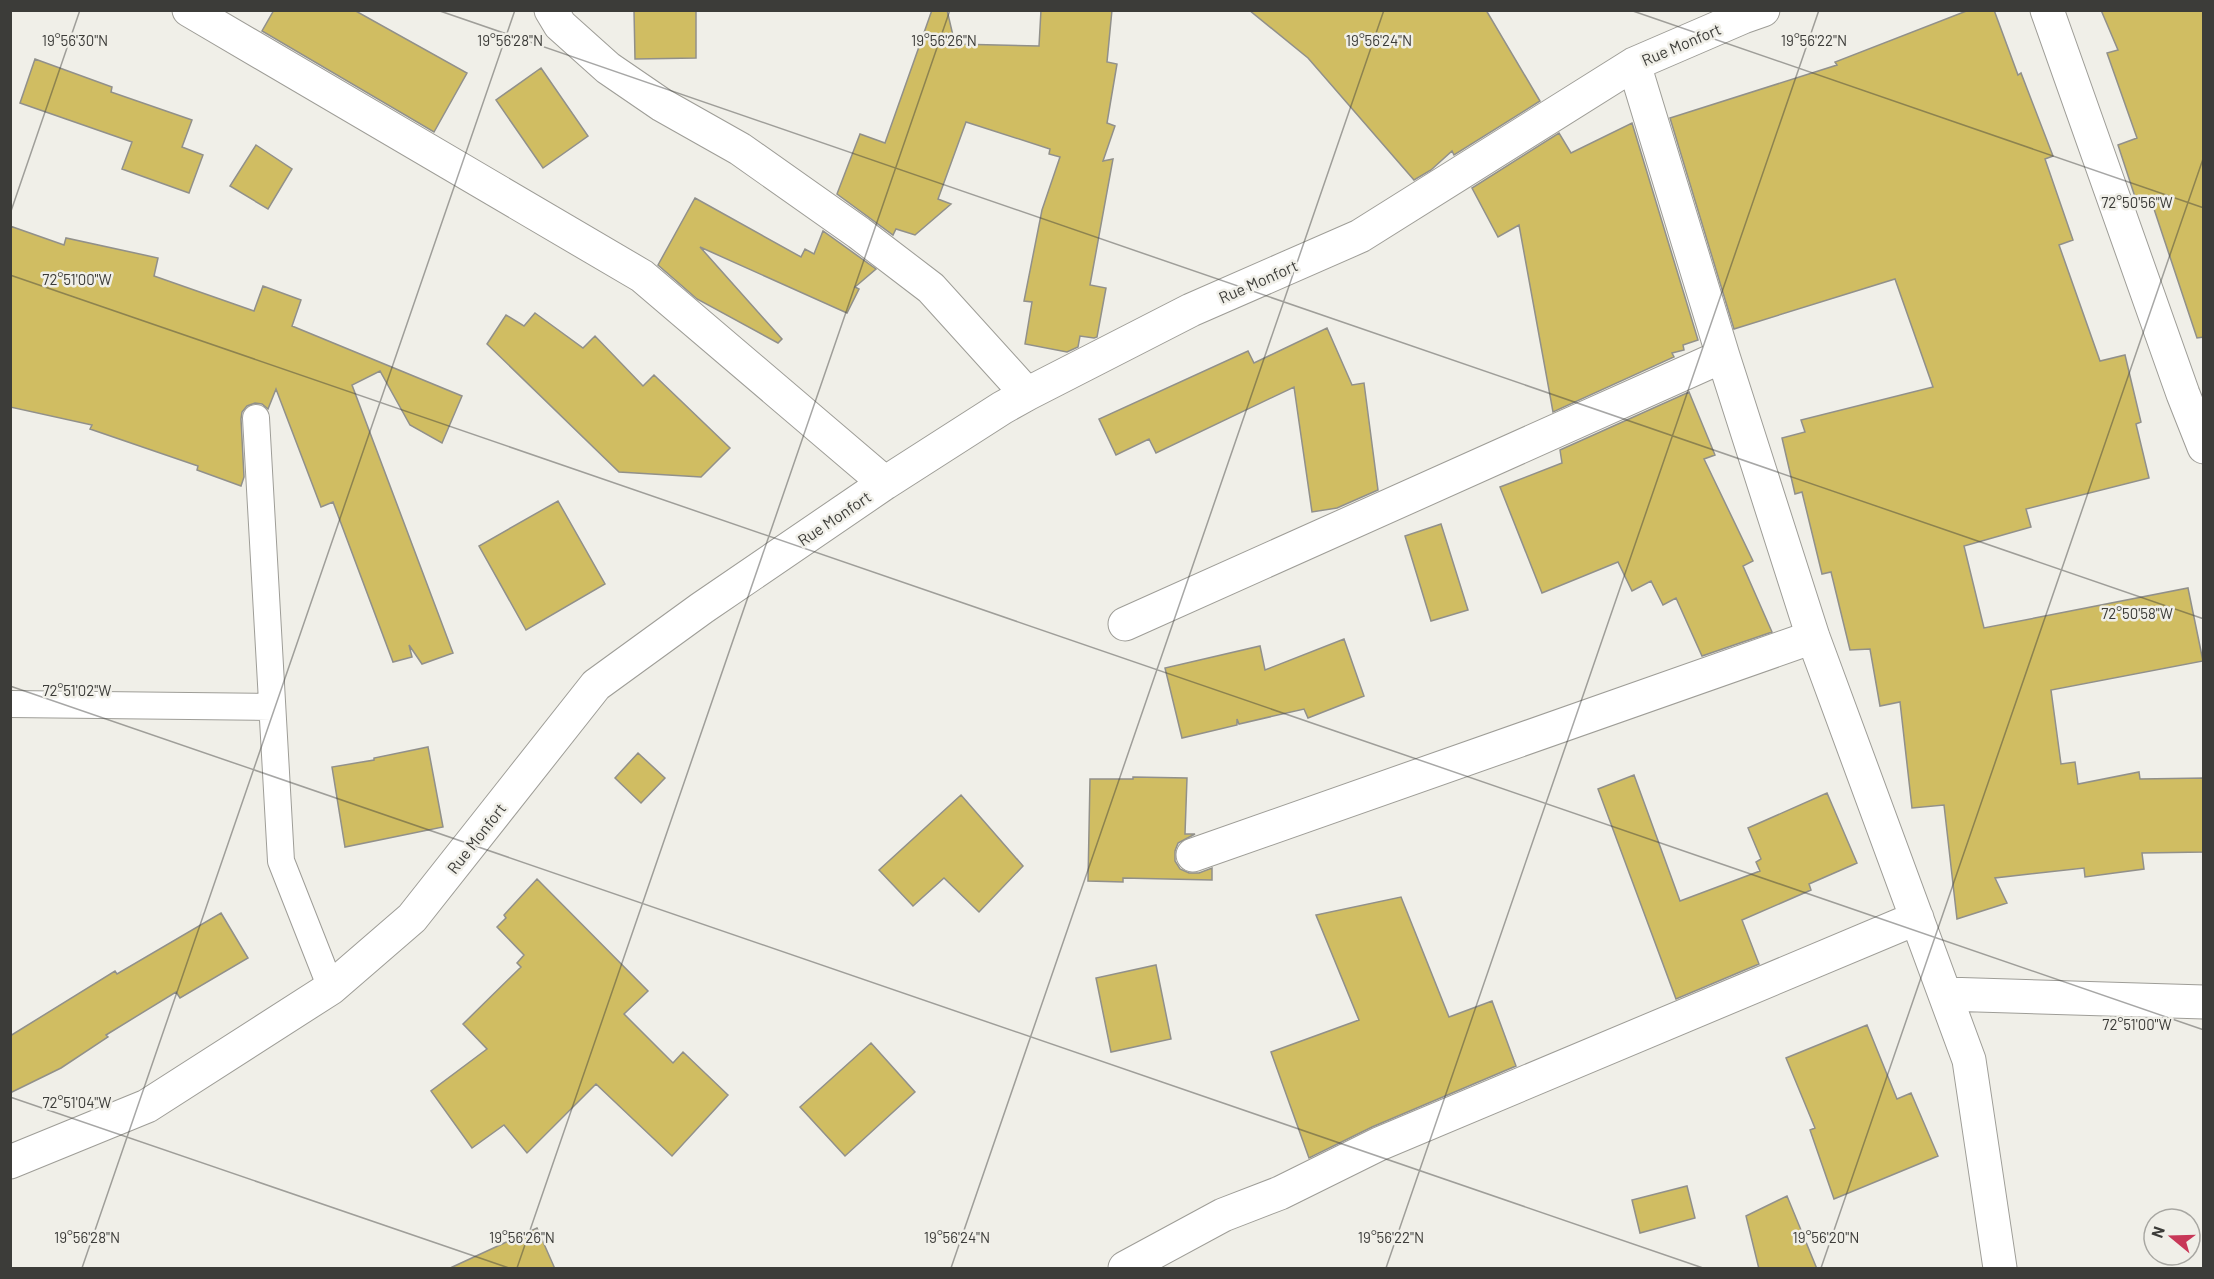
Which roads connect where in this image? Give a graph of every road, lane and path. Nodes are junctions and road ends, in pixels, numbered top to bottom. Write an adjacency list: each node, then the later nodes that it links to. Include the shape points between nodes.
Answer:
1 (189, 10): 10 (street, via 642,276)
2 (551, 10): 7 (street, via 560,25 608,68 662,105 740,149 931,288)
3 (2047, 10): 9 (street)
4 (1745, 13): 5 (street, Rue Monfort)
5 (1634, 64): 6 (street); 7 (street, Rue Monfort, via 1360,236 1191,310)
6 (1723, 356): 11 (street); 12 (street)
7 (1027, 394): 10 (street, Rue Monfort)
8 (256, 418): 14 (lane)
9 (2204, 447)
10 (885, 483): 17 (street, Rue Monfort, via 596,685 412,918)
11 (1125, 624)
12 (1813, 637): 15 (street); 16 (street)
13 (10, 704): 14 (lane)
14 (272, 707): 17 (lane, via 281,861)
15 (1193, 855)
16 (1917, 918): 18 (street); 21 (street, via 1379,1144 1280,1193 1223,1215)
17 (331, 987): 20 (street, Rue Monfort, via 147,1106)
18 (1945, 994): 19 (street); 22 (street, via 1969,1060)
19 (2204, 1002)
20 (10, 1162)
21 (1125, 1269)
22 (2000, 1269)

